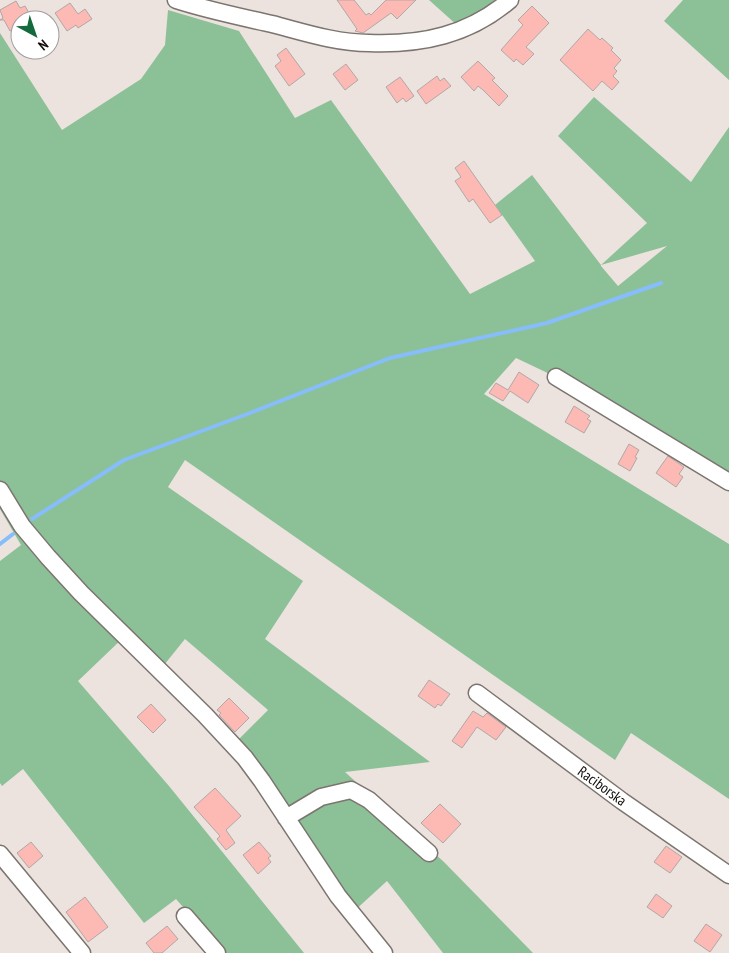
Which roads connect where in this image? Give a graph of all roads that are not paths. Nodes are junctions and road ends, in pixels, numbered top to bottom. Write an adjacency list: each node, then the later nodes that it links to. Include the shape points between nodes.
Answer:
1 (176, 0): 2 (street, via 367,44 444,36 471,26)
2 (510, 0)
3 (556, 378): 4 (street)
4 (729, 482)
5 (0, 490): 7 (street, via 22,526 48,557 211,721 262,781)
6 (477, 693): 10 (street, Raciborska, via 622,801)
7 (286, 818): 8 (street, via 321,797 351,790 369,800); 14 (street, via 338,896)
8 (429, 853)
9 (0, 854): 12 (street)
10 (729, 875)
11 (185, 916): 13 (street)
12 (82, 953)
13 (217, 953)
14 (384, 953)

